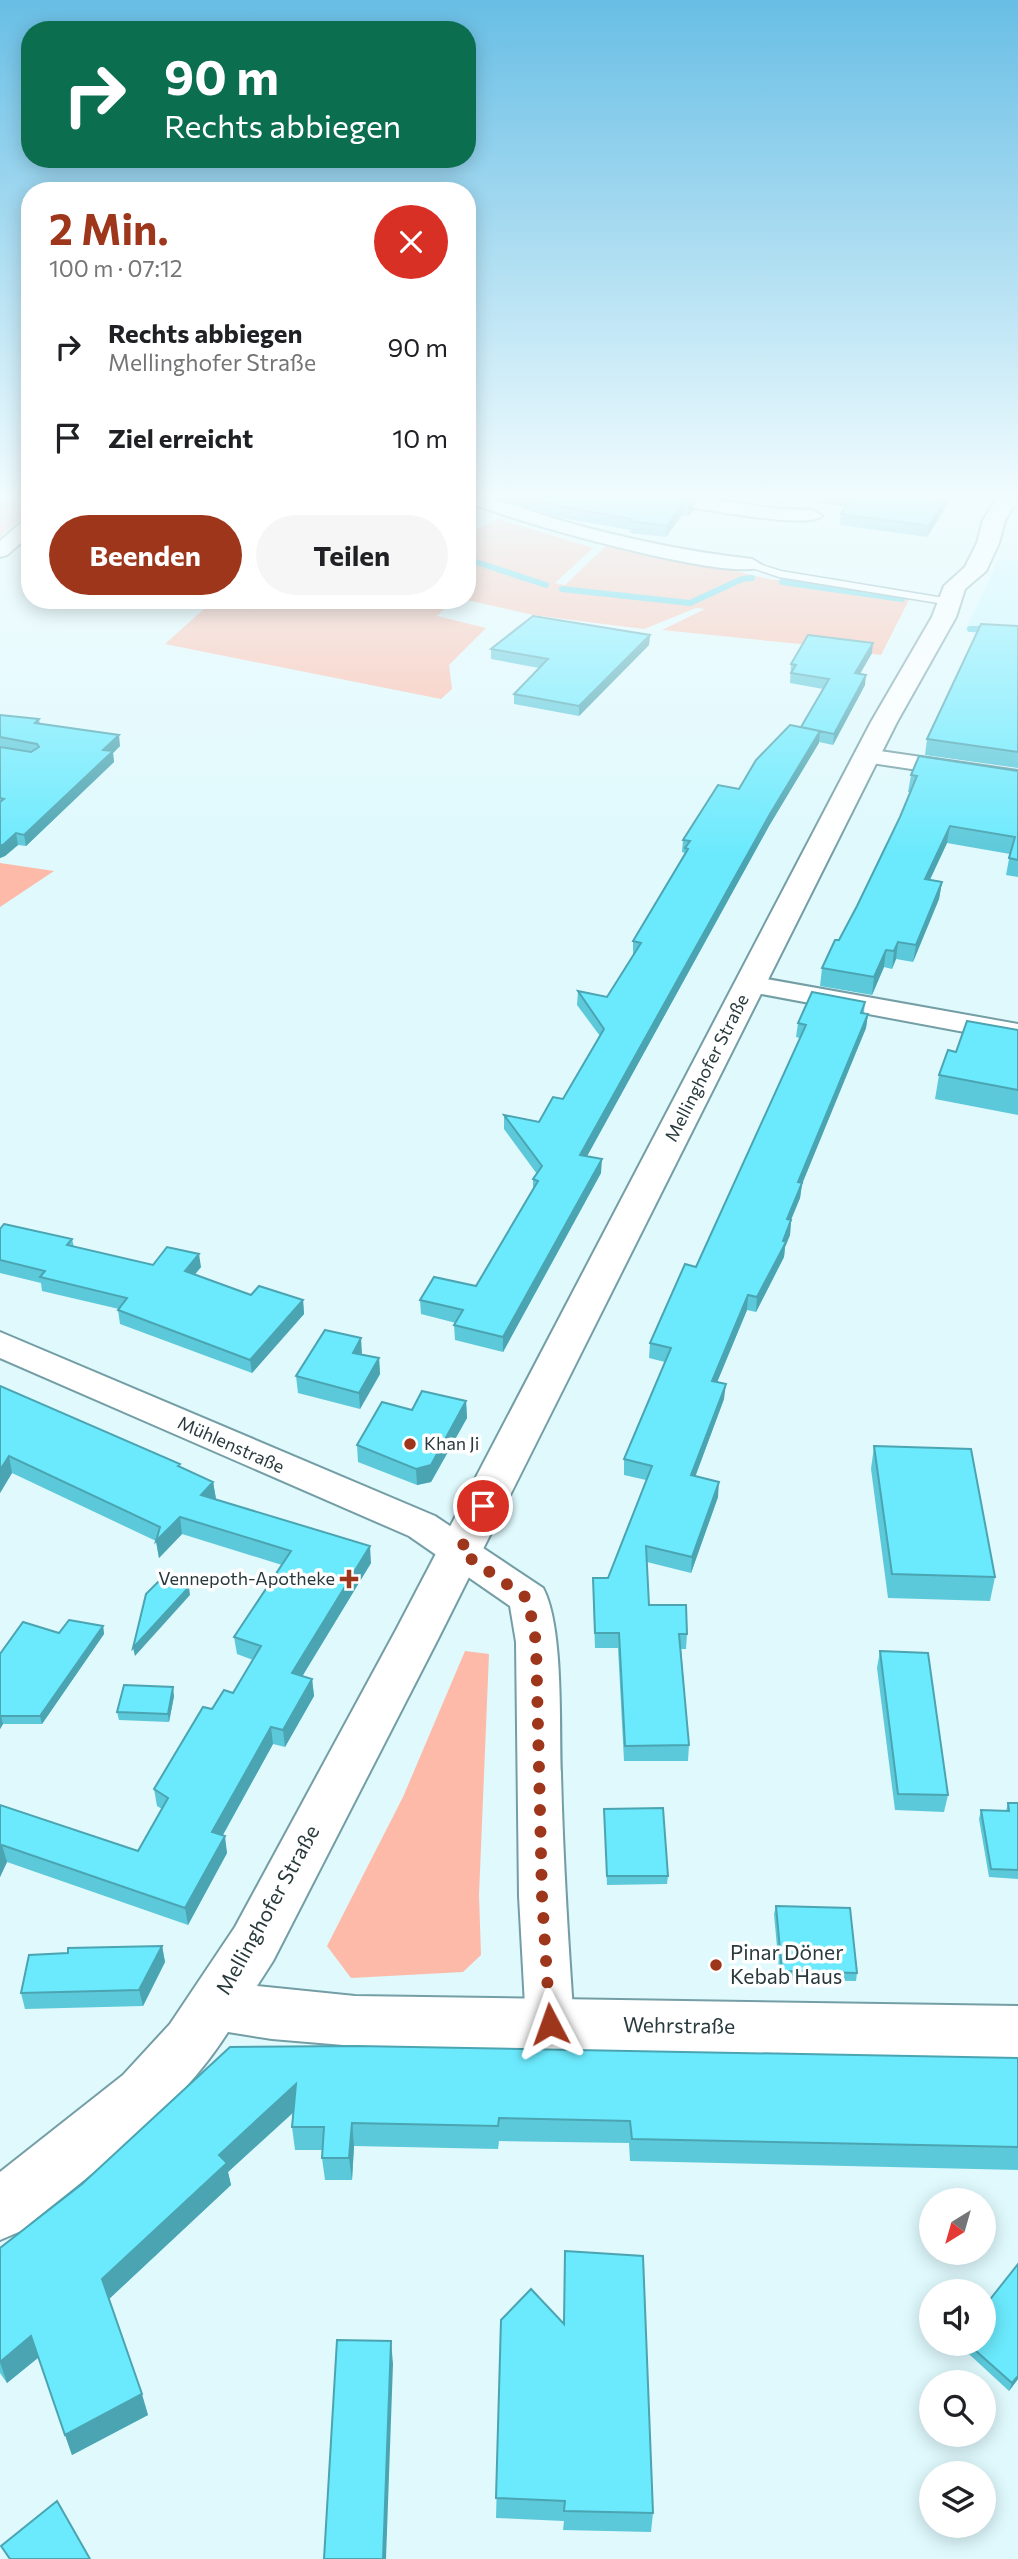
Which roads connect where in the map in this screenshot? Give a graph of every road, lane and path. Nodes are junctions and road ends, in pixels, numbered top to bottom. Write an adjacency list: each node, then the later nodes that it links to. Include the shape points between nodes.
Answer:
1 (941, 615): 2 (main road, Mellinghofer Straße)
2 (866, 756): 3 (street); 4 (main road, Mellinghofer Straße)
3 (1018, 778)
4 (750, 984): 5 (street); 7 (main road, Mellinghofer Straße)
5 (1018, 1033)
6 (0, 1344): 7 (street, Mühlenstraße, via 422,1525)
7 (460, 1551): 8 (main road, Mellinghofer Straße, via 254,1944); 9 (street, via 522,1592 532,1609)
8 (215, 2005): 9 (main road, Wehrstraße, via 355,2021); 11 (main road, Mellinghofer Straße, via 190,2042 143,2094)
9 (550, 2024): 10 (main road, Wehrstraße)
10 (1018, 2032)
11 (0, 2210)

